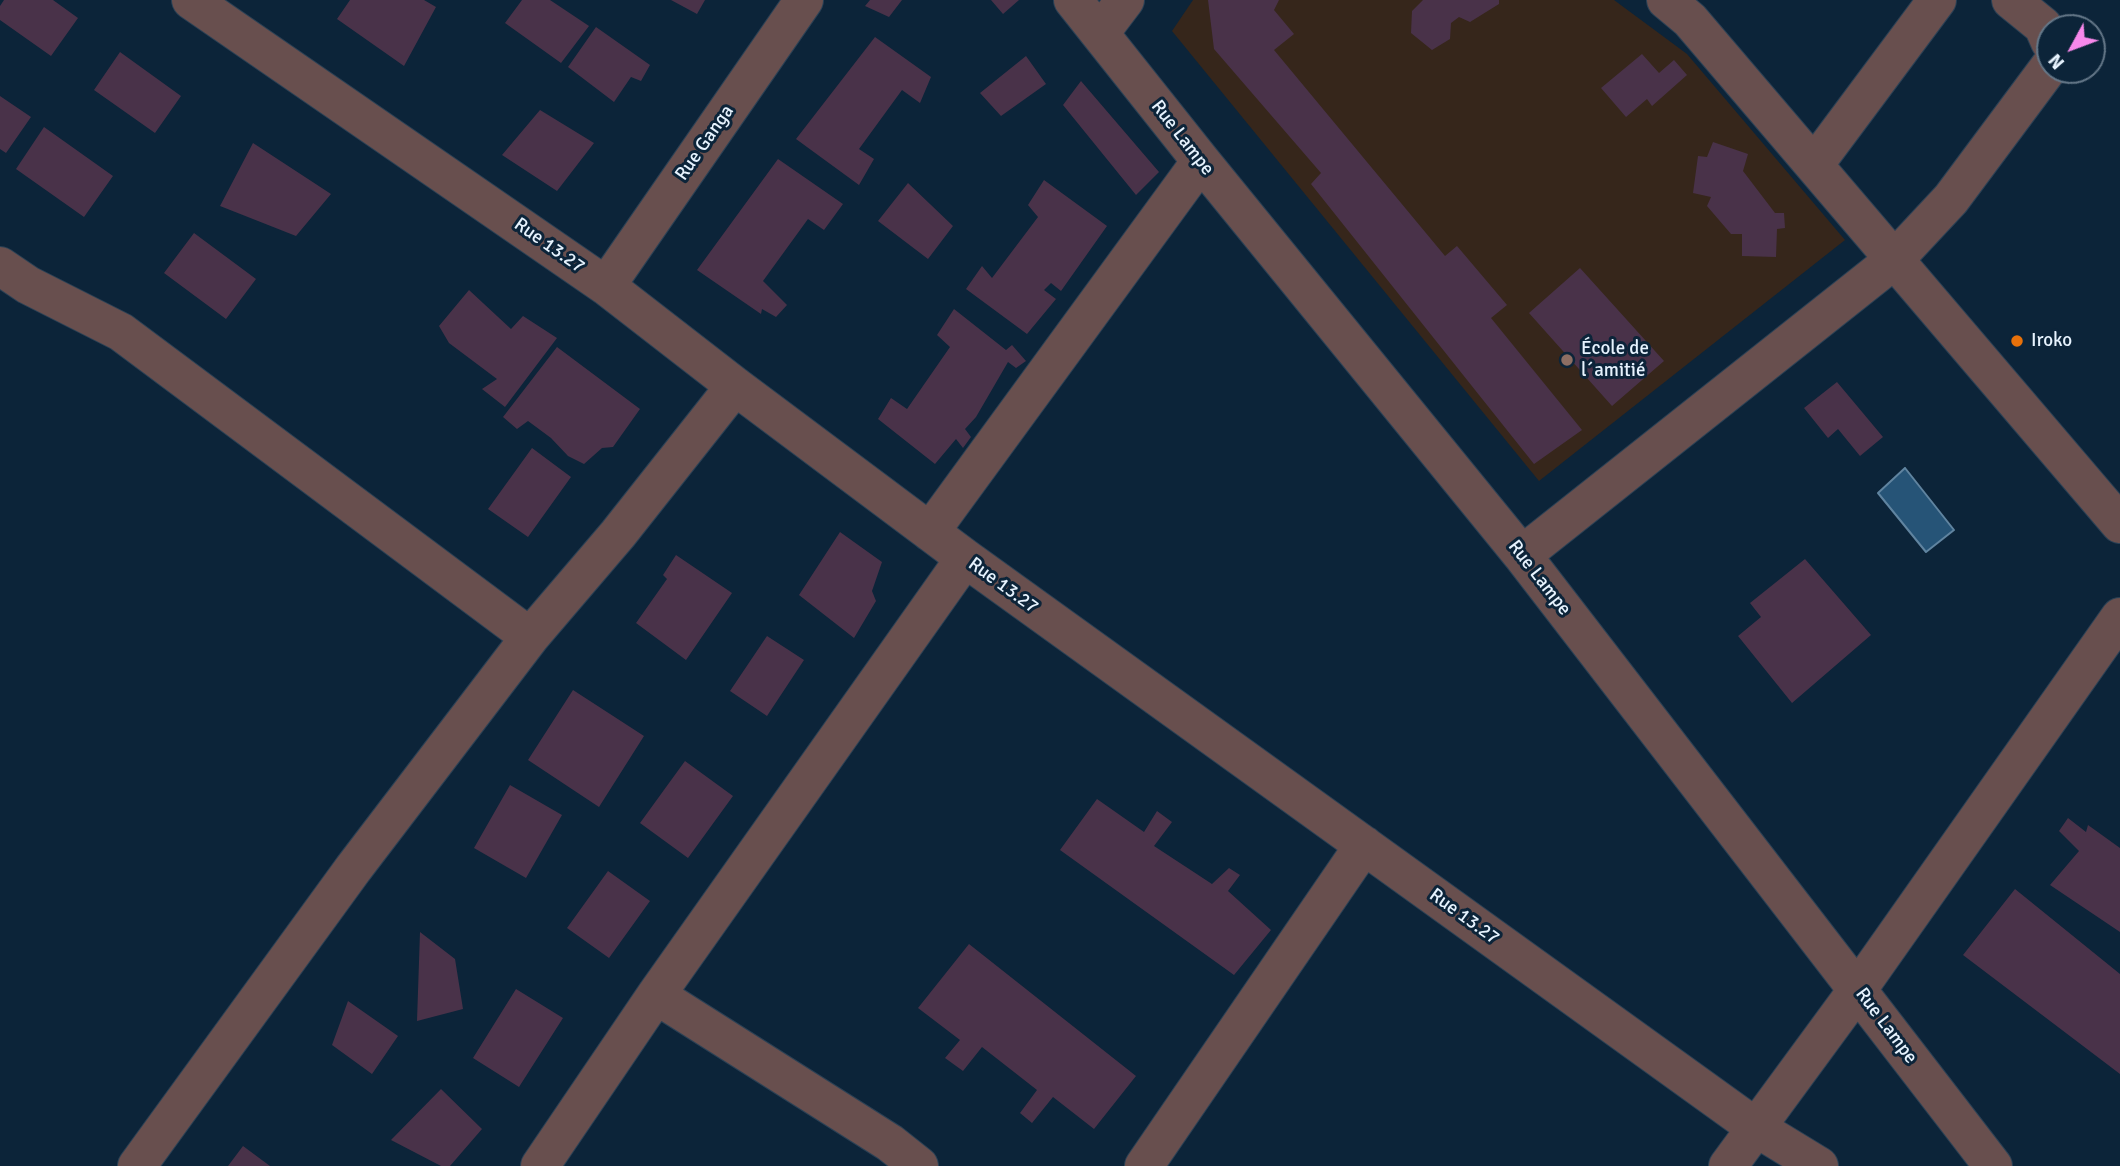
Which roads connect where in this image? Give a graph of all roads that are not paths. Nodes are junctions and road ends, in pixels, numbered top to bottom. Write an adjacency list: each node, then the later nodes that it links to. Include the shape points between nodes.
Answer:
1 (191, 0): 15 (street, Rue 13.27)
2 (804, 0): 15 (street, Rue Ganga)
3 (1073, 0): 9 (street, Rue Lampe)
4 (1125, 0): 9 (street)
5 (1666, 0): 12 (street, via 1689,20)
6 (1937, 0): 12 (street)
7 (2011, 0): 8 (street)
8 (2036, 20)
9 (1100, 33): 11 (street, Rue Lampe)
10 (2037, 84): 13 (street, via 1951,200)
11 (1200, 161): 18 (street); 19 (street, Rue Lampe)
12 (1814, 165): 13 (street)
13 (1894, 260): 17 (street); 19 (street)
14 (0, 266): 22 (street, via 121,332)
15 (606, 286): 16 (street, Rue 13.27)
16 (735, 386): 18 (street, Rue 13.27); 22 (street)
17 (2120, 524)
18 (930, 532): 20 (street, Rue 13.27)
19 (1522, 555): 24 (street, Rue Lampe)
20 (965, 558): 23 (street, Rue 13.27); 25 (street)
21 (2120, 617): 24 (street)
22 (530, 637): 27 (street, via 353,869)
23 (1364, 845): 26 (street, Rue 13.27); 30 (street)
24 (1858, 989): 26 (street); 33 (street, Rue Lampe)
25 (656, 995): 28 (street); 29 (street)
26 (1755, 1127): 31 (street); 32 (street, Rue 13.27)
27 (137, 1166)
28 (540, 1166)
29 (919, 1166)
30 (1144, 1166)
31 (1728, 1166)
32 (1819, 1166)
33 (1993, 1166)

